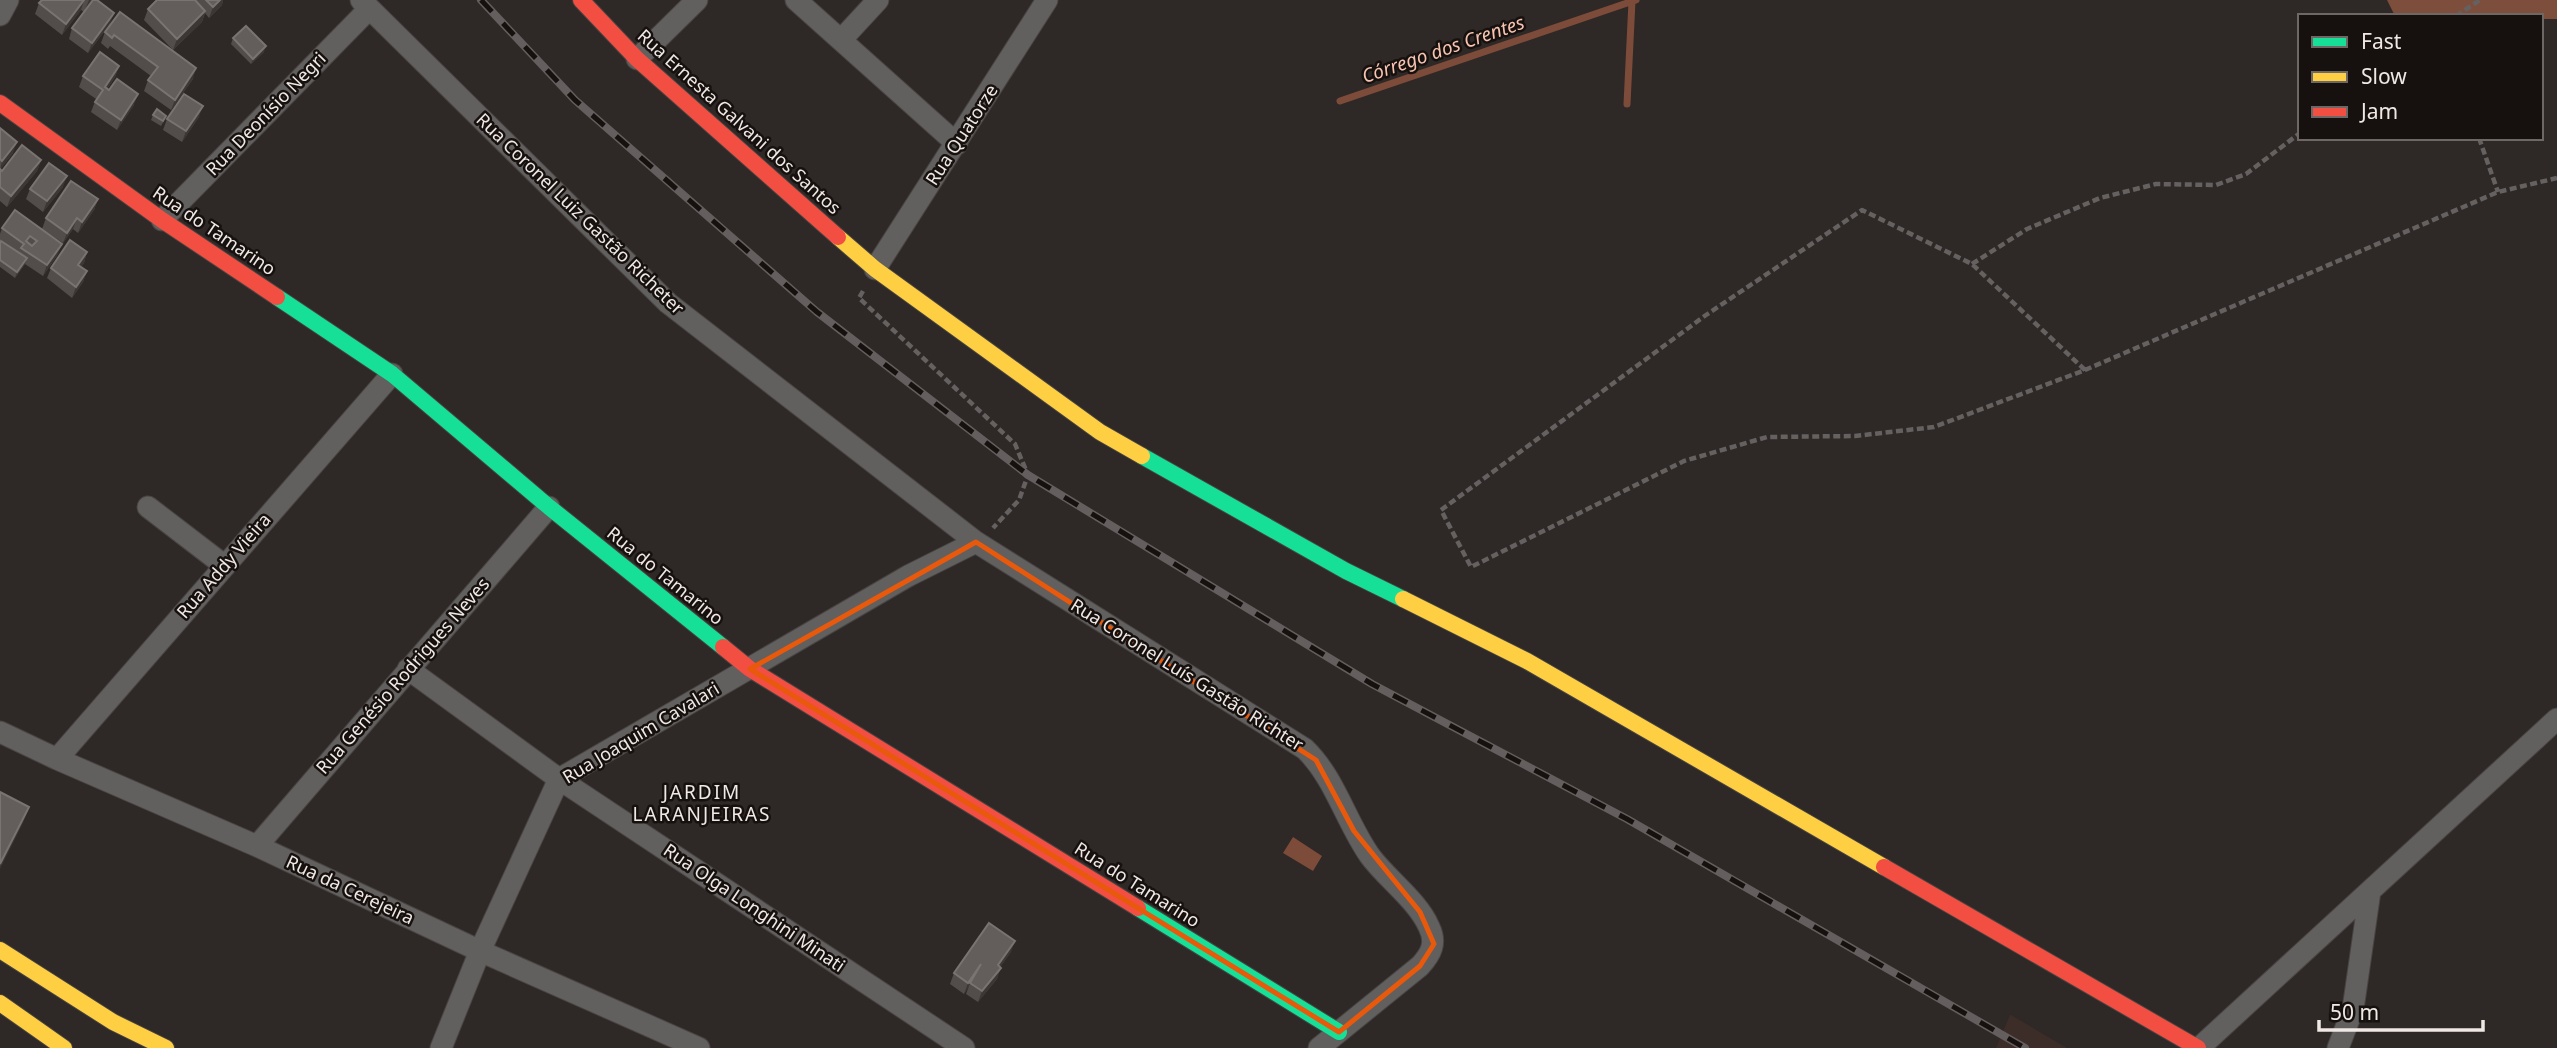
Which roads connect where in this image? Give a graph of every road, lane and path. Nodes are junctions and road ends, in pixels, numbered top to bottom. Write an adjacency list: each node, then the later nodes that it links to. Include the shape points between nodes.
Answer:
1 (8, 0): 10 (street)
2 (581, 0): 12 (street, Rua Ernesta Galvani dos Santos)
3 (697, 0): 12 (street)
4 (796, 0): 11 (street)
5 (878, 0): 11 (street)
6 (1047, 0): 16 (street, Rua Quatorze)
7 (2480, 0): 9 (path)
8 (365, 4): 19 (street, Rua Deonísio Negri); 26 (street, Rua Coronel Luiz Gastão Richeter, via 668,303)
9 (2459, 14)
10 (0, 15)
11 (841, 40): 16 (street)
12 (637, 59): 21 (street, Rua Ernesta Galvani dos Santos)
13 (0, 103): 19 (street, Rua do Tamarino)
14 (2298, 135): 20 (path, via 2246,174 2216,185 2156,184 2100,198 2027,229)
15 (2480, 140): 18 (path)
16 (957, 144): 21 (street, Rua Quatorze)
17 (2557, 178): 18 (path)
18 (2498, 192): 22 (path)
19 (162, 220): 23 (street, Rua do Tamarino)
20 (1972, 264): 22 (path); 22 (path, via 1862,210 1706,315 1441,510 1471,567 1684,461 1767,437 1855,436 1934,427)
21 (875, 269): 26 (path, via 859,298 1016,444 1028,475 1019,500); 46 (street, Rua Ernesta Galvani dos Santos, via 1100,432 1346,571 1527,662)
22 (2085, 370)
23 (392, 374): 25 (street, Rua do Tamarino); 27 (street, Rua Addy Vieira)
24 (148, 507): 27 (street)
25 (549, 507): 28 (street, Rua Genésio Rodrigues Neves); 29 (street, Rua do Tamarino)
26 (976, 542): 29 (street, Rua Joaquim Cavalari, via 908,576); 39 (street, Rua Coronel Luís Gastão Richter, via 1305,749 1324,773 1354,831 1430,927 1434,944 1420,966)
27 (225, 566): 32 (street, Rua Addy Vieira)
28 (408, 669): 33 (street, Rua Olga Longhini Minati); 34 (street, Rua Genésio Rodrigues Neves)
29 (750, 669): 33 (street, Rua Joaquim Cavalari); 39 (street, Rua do Tamarino)
30 (2557, 719): 35 (street)
31 (0, 732): 32 (street, Rua da Cerejeira)
32 (57, 759): 34 (street, Rua da Cerejeira)
33 (559, 779): 37 (street, Rua Joaquim Cavalari); 44 (street, Rua Olga Longhini Minati)
34 (257, 846): 37 (street, Rua da Cerejeira)
35 (2370, 891): 46 (street); 47 (street, via 2353,1009)
36 (0, 950): 41 (street, via 113,1022)
37 (480, 951): 42 (street, Rua Joaquim Cavalari); 43 (street, Rua da Cerejeira)
38 (0, 1003): 40 (street)
39 (1339, 1032): 45 (street)
40 (64, 1048)
41 (166, 1048)
42 (441, 1048)
43 (699, 1048)
44 (964, 1048)
45 (1319, 1048)
46 (2199, 1048)
47 (2338, 1048)

